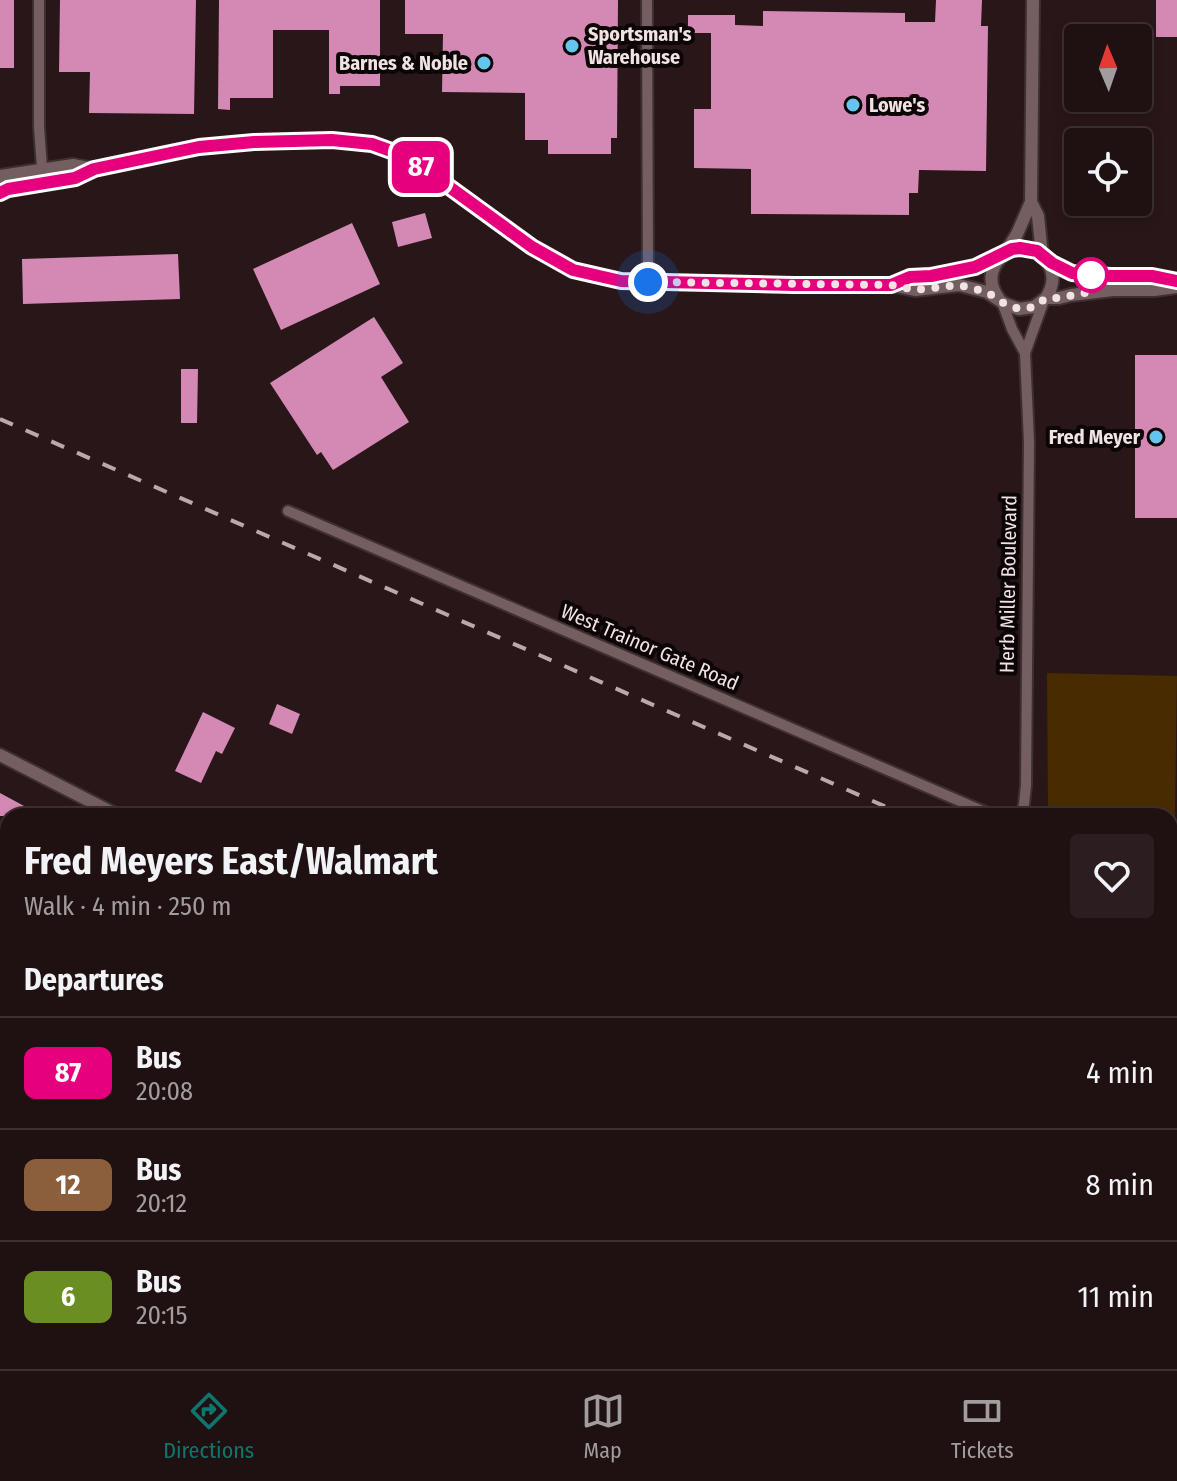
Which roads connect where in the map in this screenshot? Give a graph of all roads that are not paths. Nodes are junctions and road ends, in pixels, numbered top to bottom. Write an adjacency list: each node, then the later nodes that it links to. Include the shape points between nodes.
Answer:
1 (39, 0): 4 (street)
2 (647, 0): 11 (street)
3 (1033, 0): 8 (street, Herb Miller Boulevard)
4 (42, 168): 5 (street); 6 (street)
5 (94, 169): 7 (street, via 75,178); 11 (street, via 221,144 372,144 408,157 532,247 573,270)
6 (0, 176)
7 (3, 191)
8 (1031, 202): 9 (street, Herb Miller Boulevard); 10 (street, Herb Miller Boulevard)
9 (1005, 253): 10 (street, via 1029,248); 13 (street, via 975,267); 15 (street, Herb Miller Boulevard, via 991,279)
10 (1043, 256): 12 (street, via 1072,273 1152,276); 14 (street, Herb Miller Boulevard, via 1053,277)
11 (648, 282): 13 (street)
12 (1177, 284): 14 (street)
13 (891, 285): 15 (street, via 915,290 959,285)
14 (1045, 299): 15 (street, via 1026,309); 16 (street, Herb Miller Boulevard)
15 (1000, 300): 16 (street, Herb Miller Boulevard)
16 (1025, 353): 21 (street, Herb Miller Boulevard, via 1029,542)
17 (288, 511): 20 (street, West Trainor Gate Road)
18 (0, 755): 19 (street)
19 (103, 808)
20 (976, 808)
21 (1023, 808)

